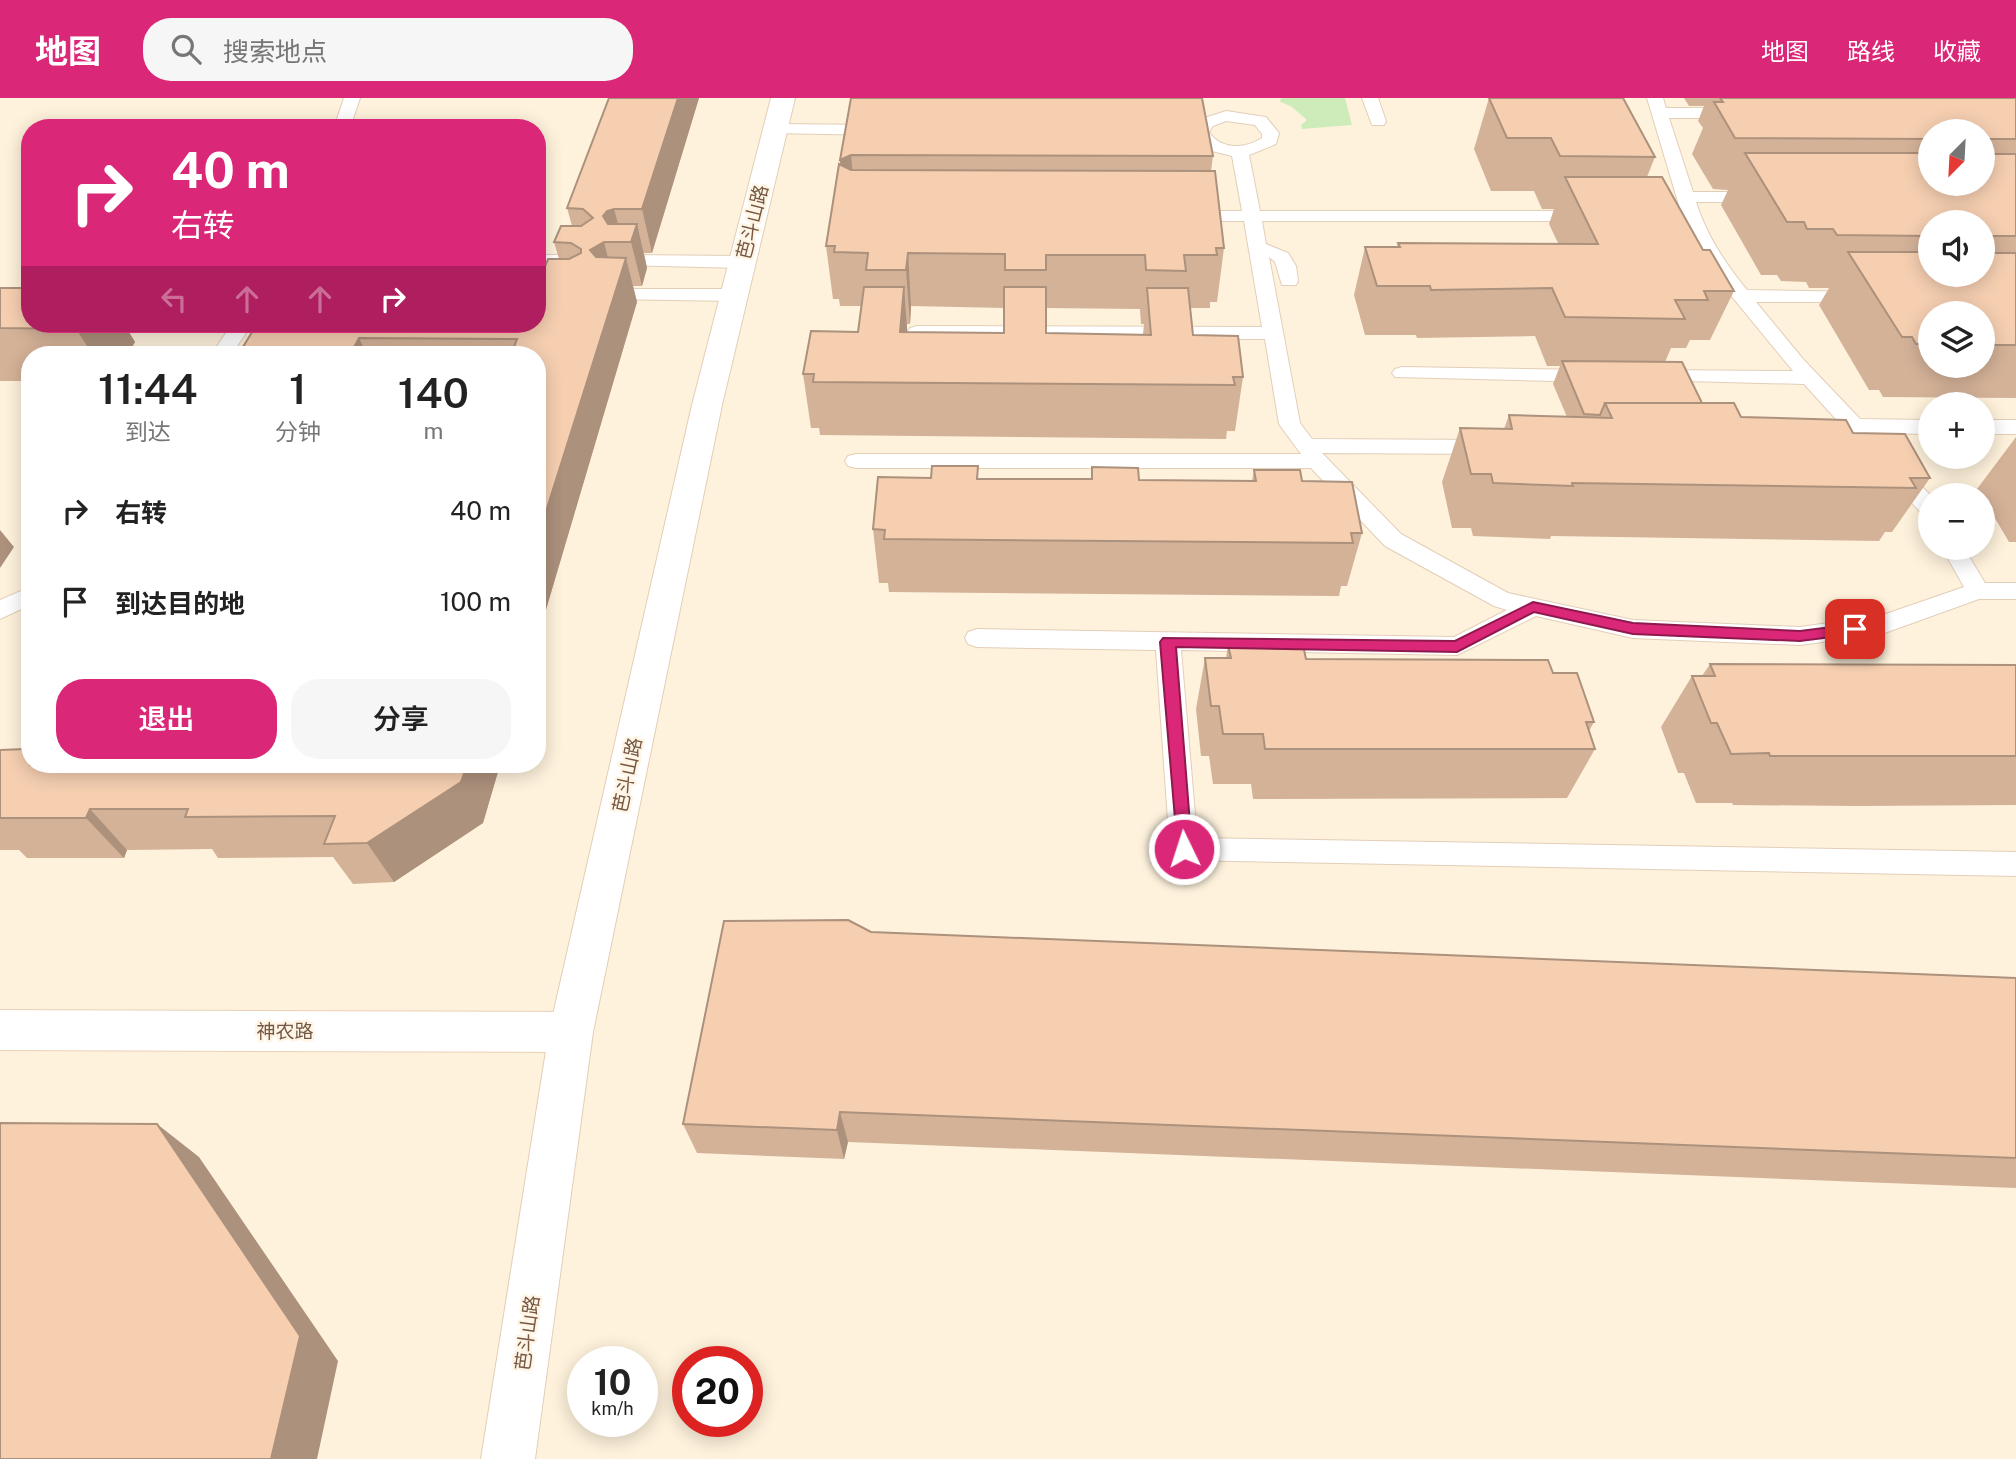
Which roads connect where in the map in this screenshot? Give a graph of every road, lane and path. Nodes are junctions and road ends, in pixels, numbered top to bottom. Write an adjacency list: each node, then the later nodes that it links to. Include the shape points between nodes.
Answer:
1 (352, 98): 8 (lane)
2 (1232, 98): 7 (lane)
3 (1370, 98): 9 (lane)
4 (1658, 105): 5 (lane); 12 (lane)
5 (1755, 113)
6 (779, 114): 10 (lane); 21 (street, 芭斗山路)
7 (1235, 116): 11 (lane, via 1259,121 1271,133 1263,146); 11 (lane, via 1207,121 1194,132 1217,148)
8 (345, 119)
9 (1378, 121)
10 (898, 130)
11 (1240, 151): 15 (lane)
12 (1685, 197): 13 (lane); 16 (lane)
13 (1782, 197)
14 (1170, 216): 15 (lane)
15 (1252, 216): 16 (lane); 17 (lane)
16 (1692, 217): 24 (lane, via 1713,261)
17 (1258, 247): 22 (lane, via 1287,261); 27 (lane)
18 (546, 261): 19 (lane)
19 (593, 261)
20 (626, 261): 21 (lane)
21 (738, 279): 23 (lane); 50 (street, 芭斗山路)
22 (1289, 281)
23 (615, 295)
24 (1741, 296): 25 (lane); 29 (lane)
25 (1878, 297)
26 (901, 332): 27 (lane)
27 (1272, 333): 37 (lane, via 1290,424)
28 (1402, 373): 29 (lane)
29 (1811, 378): 30 (lane)
30 (1855, 426): 31 (lane); 36 (lane)
31 (1918, 427)
32 (1995, 427): 33 (lane)
33 (2016, 427)
34 (1514, 447): 37 (lane)
35 (1848, 448): 36 (lane)
36 (1876, 448): 39 (lane)
37 (1311, 454): 38 (lane); 44 (lane, via 1393,540 1502,600)
38 (856, 461)
39 (1918, 495)
40 (1960, 560): 41 (lane)
41 (1978, 591): 42 (lane); 44 (lane, via 1882,625 1800,636 1633,629)
42 (2016, 591)
43 (21, 600): 45 (lane)
44 (1533, 607): 47 (lane, via 1457,646)
45 (0, 610)
46 (977, 638): 47 (lane)
47 (1168, 642): 48 (lane, via 1184,849)
48 (2016, 864)
49 (0, 1030): 50 (street, 神农路)
50 (571, 1032): 51 (street, 芭斗山路)
51 (508, 1459)

